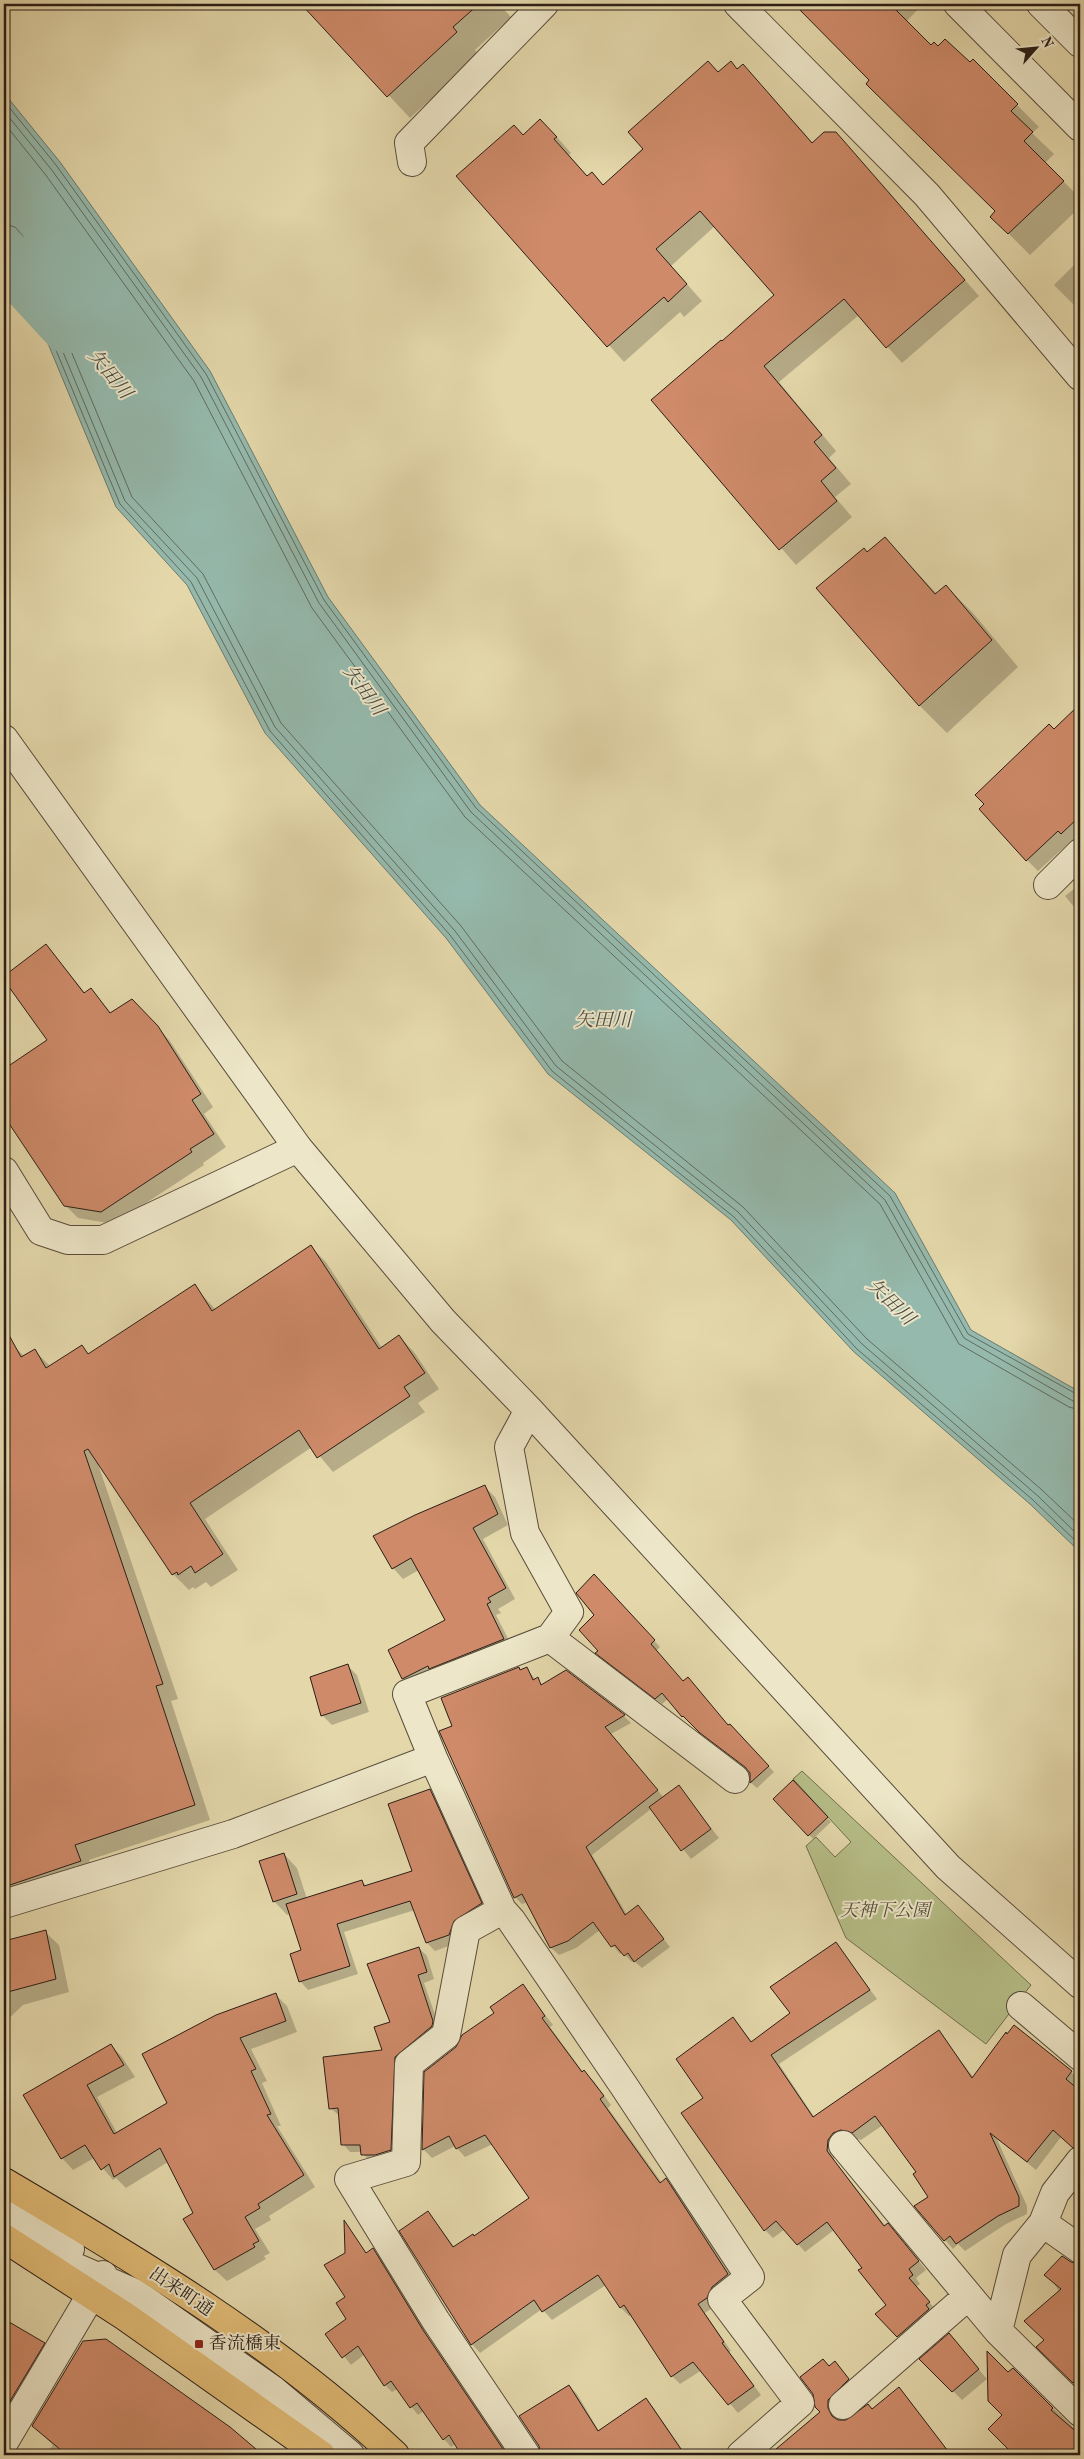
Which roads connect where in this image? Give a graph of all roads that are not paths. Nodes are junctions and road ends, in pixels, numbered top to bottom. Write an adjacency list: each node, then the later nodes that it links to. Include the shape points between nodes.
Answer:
1 (544, 4): 7 (street, via 408,143)
2 (738, 4): 8 (street, via 927,195)
3 (958, 4): 6 (street)
4 (1041, 4): 5 (street)
5 (1080, 43)
6 (1080, 127)
7 (412, 162)
8 (1080, 376)
9 (4, 739): 12 (street)
10 (1080, 853): 11 (street)
11 (1048, 885)
12 (298, 1148): 13 (street, via 103,1240 68,1240 41,1231); 14 (street, via 443,1321)
13 (4, 1172)
14 (529, 1410): 15 (street, via 509,1448 525,1533 569,1612); 20 (street, via 948,1867)
15 (550, 1638): 16 (street, via 407,1694); 17 (street)
16 (433, 1758): 18 (street, via 233,1834); 19 (street)
17 (735, 1780)
18 (4, 1904)
19 (502, 1910): 39 (street, via 466,1930 446,2035 409,2064 406,2162 349,2179 436,2321); 40 (street, via 619,2078 750,2278 722,2298 800,2403)
20 (1080, 1984)
21 (1021, 2006): 22 (street)
22 (1080, 2056)
23 (843, 2144): 31 (street)
24 (1080, 2161): 27 (street, via 1055,2193)
25 (4, 2182): 30 (main road, 出来町通)
26 (4, 2213): 30 (street)
27 (1043, 2223): 29 (street); 32 (street, via 1018,2255)
28 (4, 2237): 30 (main road, 出来町通)
29 (1080, 2249)
30 (105, 2271): 35 (street); 36 (main road, 出来町通); 37 (street, via 273,2390); 38 (main road, 出来町通, via 174,2287 275,2356)
31 (968, 2296): 32 (street); 33 (street)
32 (998, 2331): 34 (street)
33 (843, 2405)
34 (1080, 2412)
35 (4, 2442)
36 (321, 2455)
37 (350, 2455)
38 (395, 2455)
39 (526, 2455)
40 (741, 2455)

